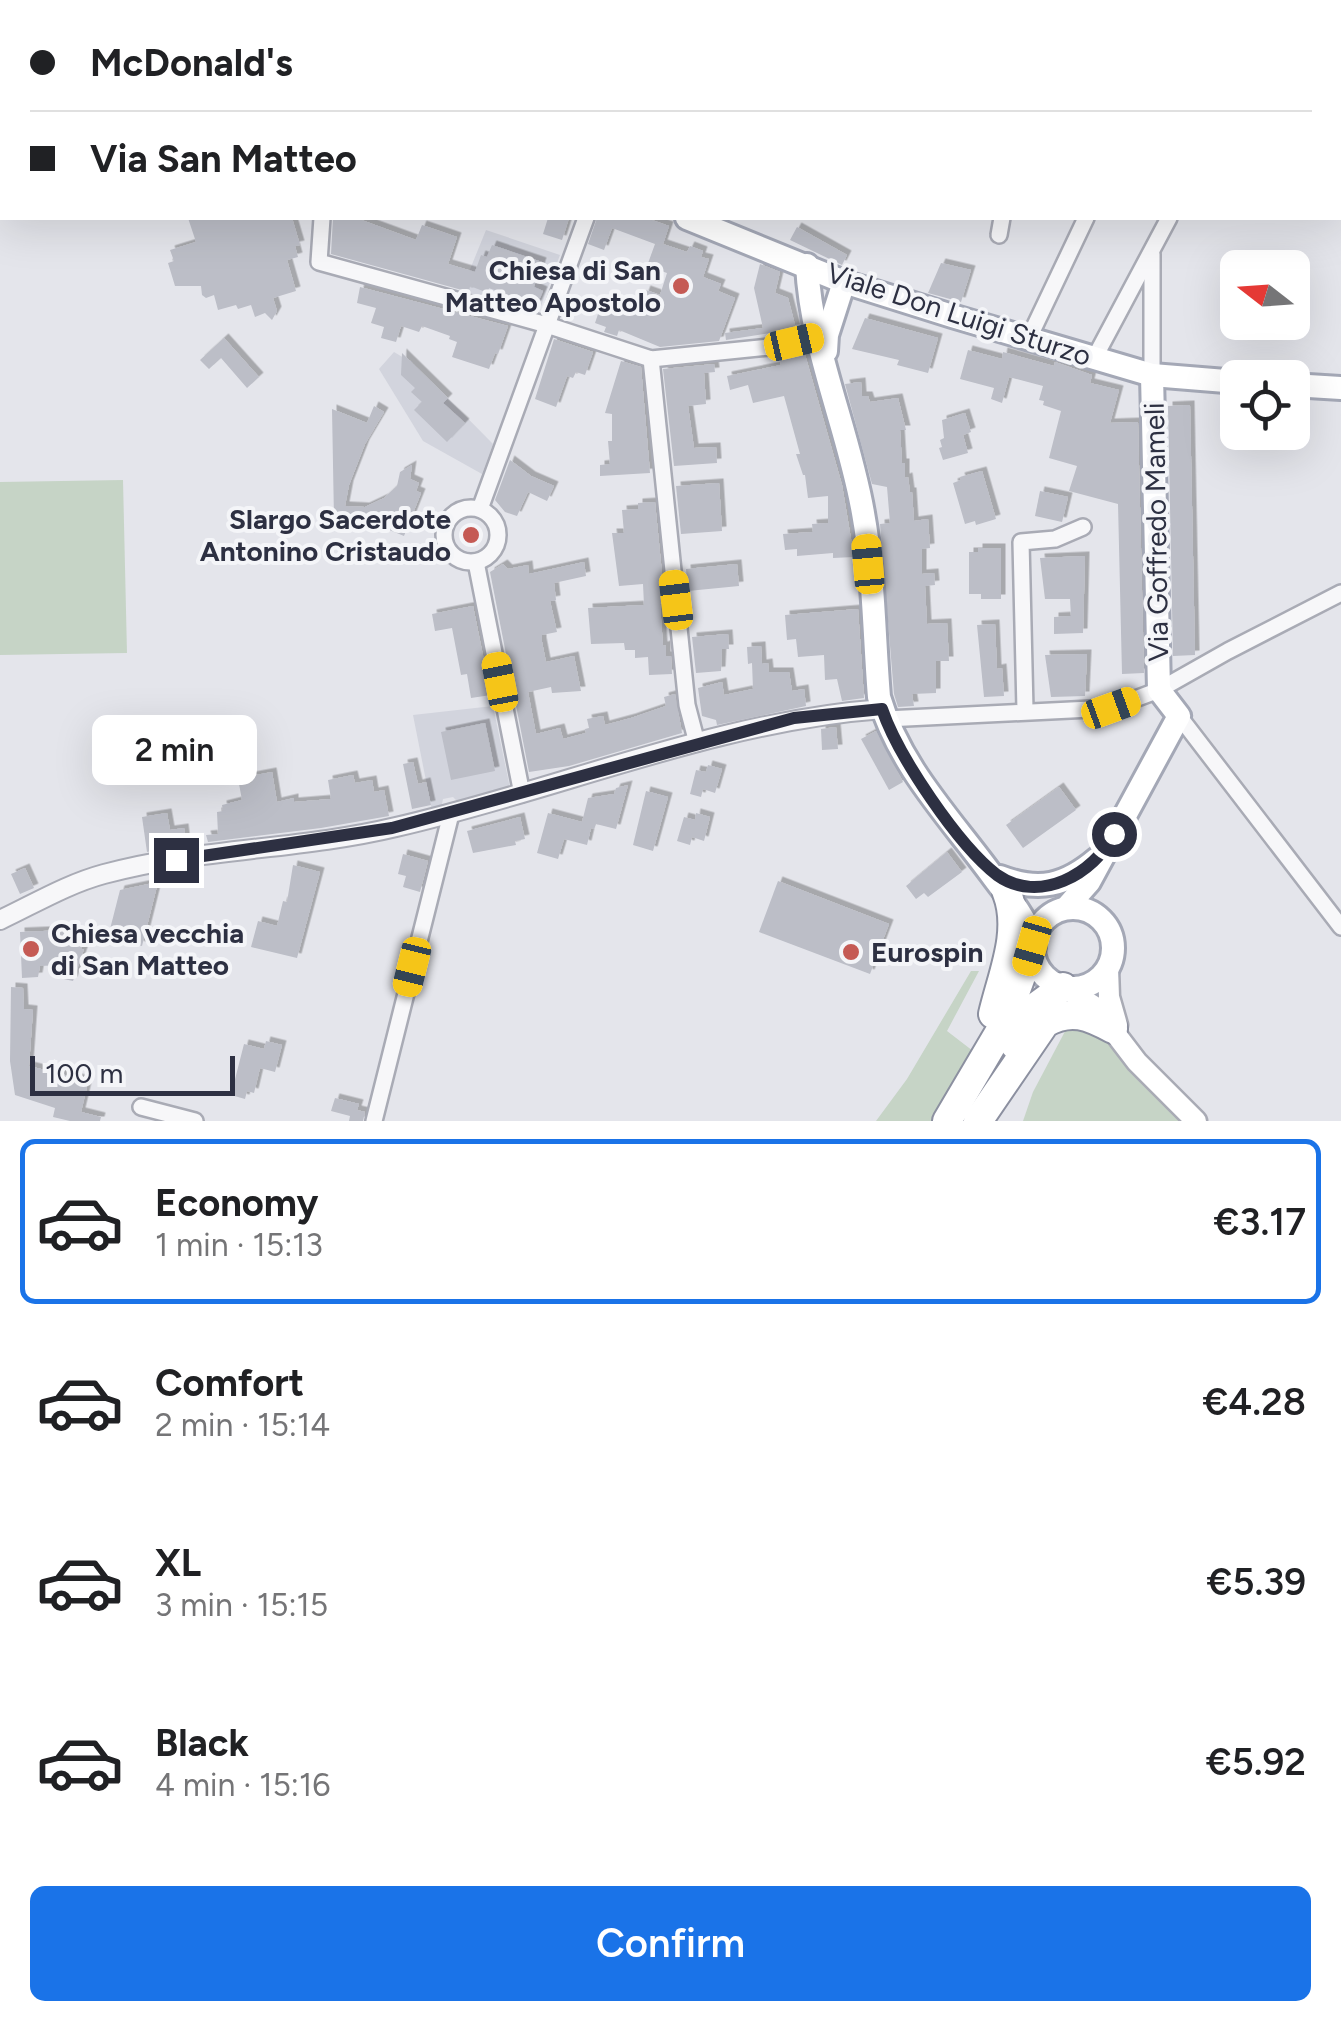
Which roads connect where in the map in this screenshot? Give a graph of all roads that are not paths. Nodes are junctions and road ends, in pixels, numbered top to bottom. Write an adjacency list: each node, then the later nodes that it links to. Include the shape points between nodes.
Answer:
1 (322, 220): 11 (street, via 320,262)
2 (585, 220): 11 (street)
3 (693, 220): 9 (main road, Viale Don Luigi Sturzo)
4 (1002, 220): 7 (street)
5 (1085, 220): 13 (street)
6 (1168, 220): 8 (street)
7 (998, 235)
8 (1152, 250): 14 (street); 17 (street)
9 (807, 265): 10 (main road, Viale Don Luigi Sturzo); 12 (main road)
10 (844, 282): 13 (main road, Viale Don Luigi Sturzo); 16 (main road)
11 (548, 325): 15 (street); 21 (street)
12 (818, 336): 15 (street); 16 (main road)
13 (1029, 338): 14 (main road, Viale Don Luigi Sturzo)
14 (1095, 358): 17 (main road, Viale Don Luigi Sturzo)
15 (651, 359): 29 (street, via 687,705)
16 (825, 360): 27 (main road, via 863,512)
17 (1152, 375): 18 (main road, Viale Don Luigi Sturzo); 25 (main road, Via Goffredo Mameli)
18 (1220, 381)
19 (1310, 387): 20 (main road)
20 (1341, 388)
21 (480, 509): 23 (street, via 496,523 498,537 494,550); 23 (street, via 460,510 444,533 456,557)
22 (1083, 527): 26 (street, via 1055,540 1021,542)
23 (476, 562): 30 (street)
24 (1341, 594): 25 (street)
25 (1159, 690): 26 (street, via 1111,708); 28 (main road, Via Goffredo Mameli)
26 (1025, 710): 27 (street)
27 (884, 714): 29 (street, via 794,718); 33 (main road, via 917,776)
28 (1179, 716): 32 (main road); 37 (street, Via Goffredo Mameli)
29 (697, 743): 30 (street)
30 (522, 794): 31 (street)
31 (451, 814): 35 (street, via 102,874); 47 (street)
32 (1110, 842): 33 (main road, via 1075,876 1055,885); 34 (main road, via 1089,882); 36 (main road, via 1101,892)
33 (1003, 885): 34 (main road); 38 (main road); 43 (highway, via 1012,935)
34 (1065, 908): 36 (main road, via 1088,911); 38 (main road, via 1044,920)
35 (0, 920)
36 (1106, 925): 39 (main road, via 1113,949)
37 (1341, 928)
38 (1033, 942): 40 (main road, via 1040,972); 43 (highway, via 1002,1026)
39 (1108, 968): 40 (main road, via 1087,986); 42 (main road, via 1116,1023)
40 (1064, 988): 41 (main road, via 1095,1007); 44 (highway, via 1030,1011)
41 (1113, 1029): 42 (main road); 44 (highway, via 1084,1014 1053,1018)
42 (1138, 1062): 50 (main road)
43 (975, 1074): 48 (highway)
44 (1001, 1086): 49 (highway)
45 (141, 1107): 46 (street)
46 (195, 1121)
47 (374, 1121)
48 (947, 1121)
49 (985, 1121)
50 (1196, 1121)

